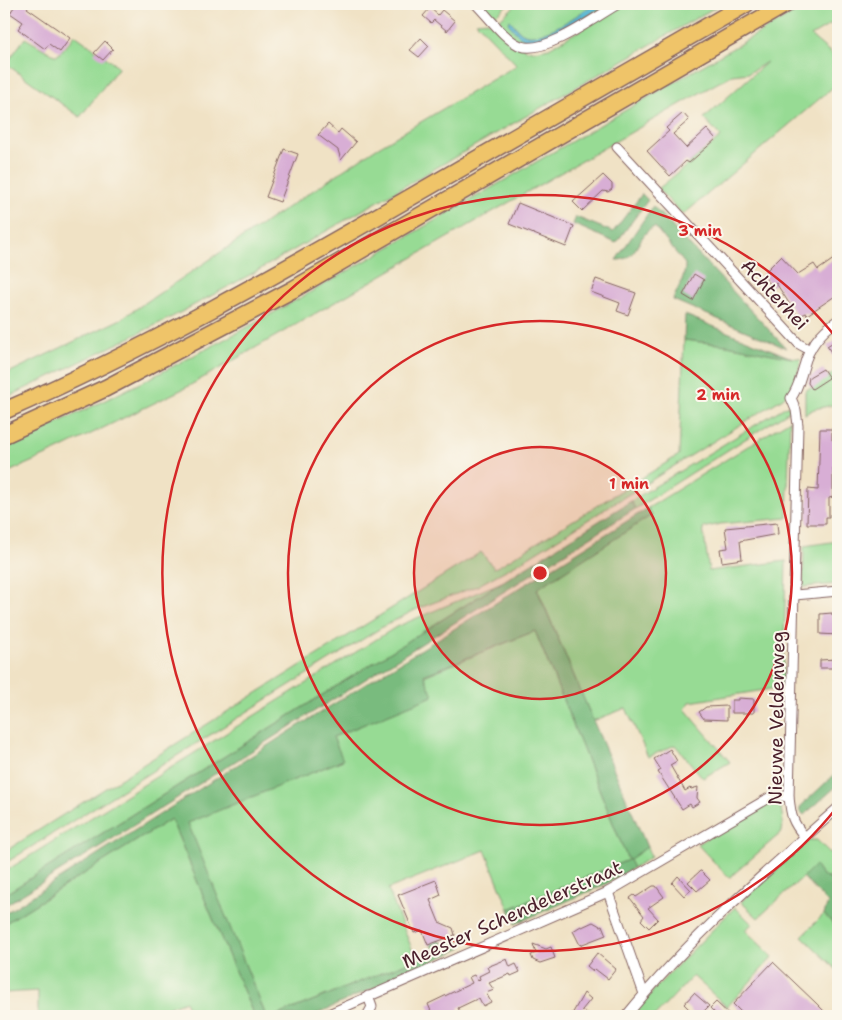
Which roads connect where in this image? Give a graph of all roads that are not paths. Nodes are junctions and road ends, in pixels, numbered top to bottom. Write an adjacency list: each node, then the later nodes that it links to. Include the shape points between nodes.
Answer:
1 (476, 4): 2 (street, via 504,34 521,46 535,47 550,44)
2 (618, 4)
3 (746, 4): 8 (highway, via 204,314)
4 (786, 4): 9 (highway, via 292,290 106,388)
5 (617, 147): 7 (street, Achterhei, via 799,344)
6 (838, 320): 7 (street, Nieuwe Veldenweg, via 822,333)
7 (810, 350): 11 (street, Nieuwe Veldenweg, via 800,384 791,398 798,425)
8 (4, 411)
9 (4, 435)
10 (838, 591): 11 (street)
11 (795, 595): 12 (street, Nieuwe Veldenweg)
12 (789, 797): 14 (street, Nieuwe Veldenweg, via 794,824); 15 (street, Meester Schendelerstraat, via 774,795)
13 (838, 808): 14 (street)
14 (805, 837): 16 (street, via 672,962)
15 (608, 892): 16 (street); 17 (street, Meester Schendelerstraat)
16 (644, 994): 20 (street)
17 (368, 996): 18 (street, Meester Schendelerstraat); 19 (street, via 372,1007)
18 (324, 1016)
19 (367, 1016)
20 (626, 1016)

